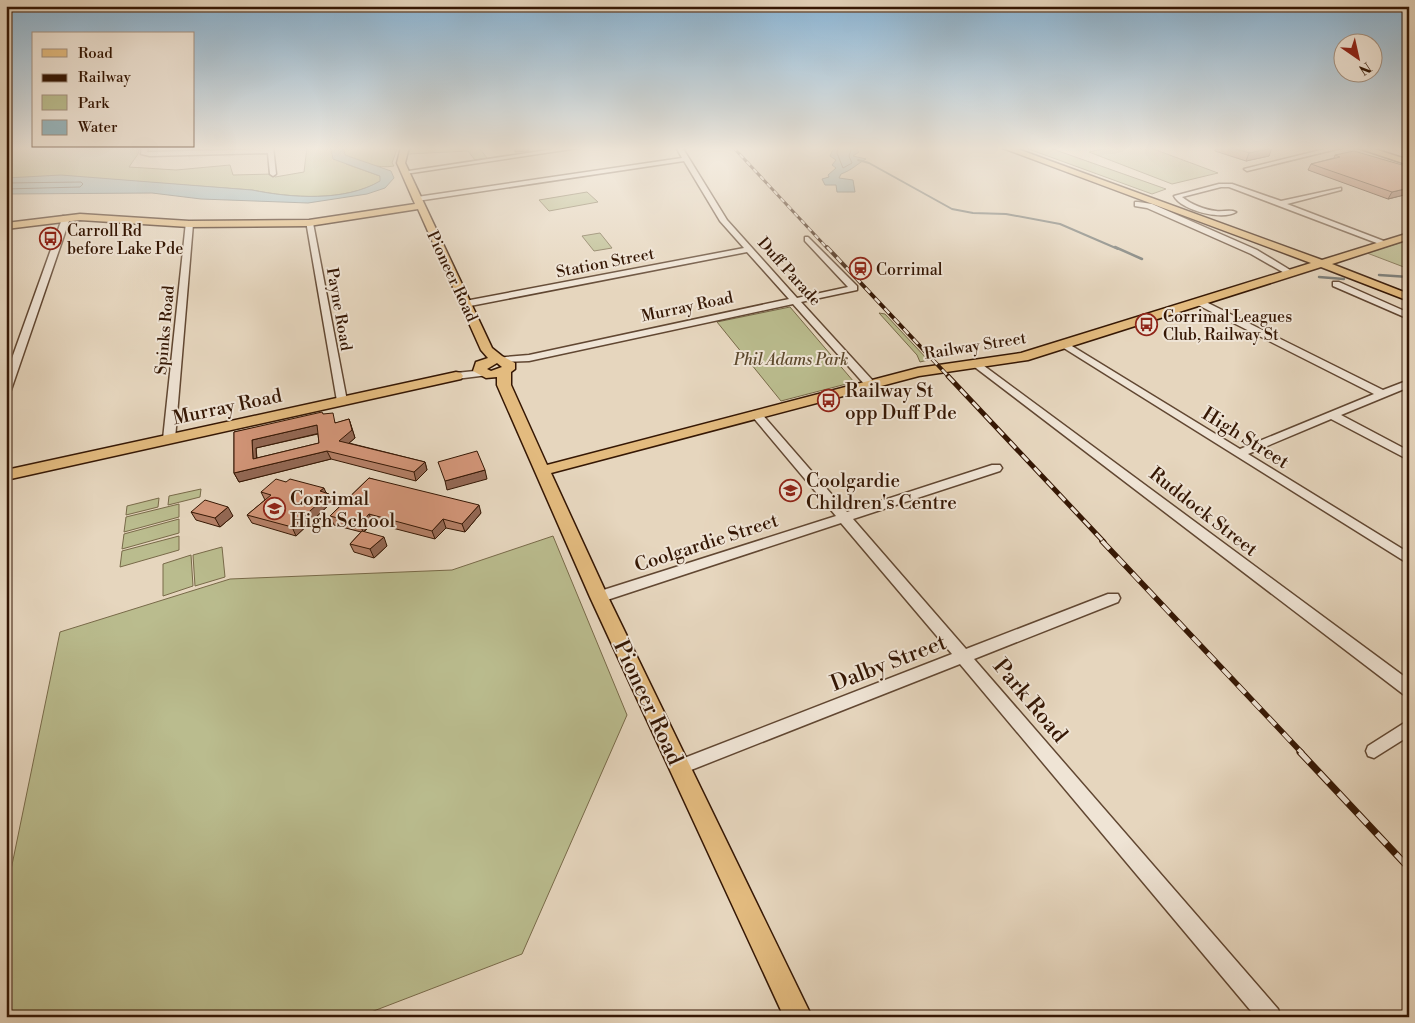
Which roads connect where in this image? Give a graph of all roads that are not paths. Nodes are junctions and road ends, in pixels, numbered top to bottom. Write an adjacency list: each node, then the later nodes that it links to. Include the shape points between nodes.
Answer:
1 (415, 195): 9 (main road, Pioneer Road)
2 (469, 195): 9 (street)
3 (708, 195): 21 (street, Duff Parade, via 724,221)
4 (1137, 195): 23 (main road)
5 (1149, 195): 20 (main road)
6 (1183, 195): 12 (street, via 1178,196 1180,200 1210,212 1222,215)
7 (1254, 195): 11 (street)
8 (1316, 195): 11 (street)
9 (419, 203): 15 (main road); 31 (main road, Pioneer Road)
10 (1138, 204): 24 (street)
11 (1279, 204): 19 (street)
12 (1232, 212)
13 (66, 218): 14 (main road); 16 (main road); 39 (street)
14 (190, 224): 15 (main road); 44 (street, Spinks Road)
15 (309, 224): 41 (street, Payne Road)
16 (6, 226)
17 (1409, 236): 19 (main road, Railway Street)
18 (808, 239): 29 (street, Murray Road, via 854,288)
19 (1385, 243): 22 (main road, Railway Street)
20 (1288, 245): 22 (main road, via 1321,253); 23 (main road)
21 (751, 249): 29 (street, Duff Parade); 31 (street, Station Street)
22 (1352, 254): 23 (main road, Railway Street)
23 (1325, 262): 24 (main road, Railway Street); 26 (main road); 27 (main road)
24 (1295, 271): 26 (main road, via 1329,271); 30 (main road, Railway Street)
25 (1336, 284): 32 (street)
26 (1383, 288): 28 (main road)
27 (1409, 292)
28 (1409, 298)
29 (796, 300): 35 (street, Murray Road); 38 (street, Duff Parade)
30 (1199, 302): 33 (main road, Railway Street); 40 (street)
31 (465, 304): 35 (main road, Pioneer Road)
32 (1409, 316)
33 (1064, 345): 34 (main road, Railway Street, via 1023,357); 45 (street, High Street)
34 (976, 363): 38 (main road, Railway Street, via 926,370); 55 (street, Ruddock Street)
35 (495, 367): 36 (street, Murray Road); 48 (main road, Pioneer Road)
36 (456, 376): 41 (main road, Murray Road)
37 (1409, 383): 40 (street)
38 (870, 384): 42 (main road, Railway Street)
39 (6, 390)
40 (1382, 394): 43 (street)
41 (342, 401): 44 (main road, Murray Road)
42 (756, 414): 48 (main road, Railway Street); 50 (street, Park Road)
43 (1332, 415): 45 (street); 46 (street)
44 (169, 439): 49 (main road, Murray Road)
45 (1240, 454): 51 (street, High Street)
46 (1409, 456)
47 (996, 468): 50 (street, Coolgardie Street)
48 (542, 471): 52 (main road, Pioneer Road)
49 (6, 475)
50 (844, 517): 52 (street, Coolgardie Street); 54 (street, Park Road)
51 (1409, 559)
52 (599, 597): 58 (main road, Pioneer Road)
53 (1113, 598): 54 (street, Dalby Street)
54 (964, 656): 58 (street, Dalby Street); 60 (street, Park Road)
55 (1409, 689)
56 (1409, 727): 57 (street)
57 (1374, 751)
58 (680, 768): 59 (main road, Pioneer Road)
59 (798, 1017)
60 (1270, 1017)

